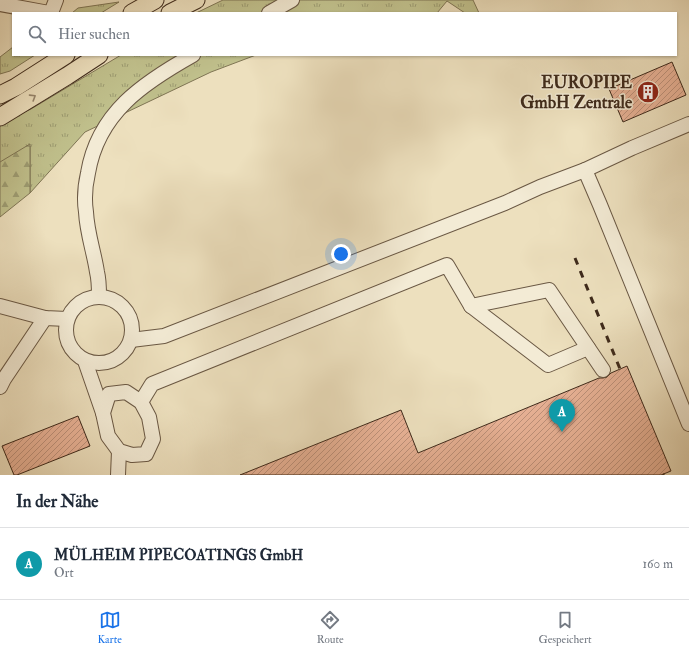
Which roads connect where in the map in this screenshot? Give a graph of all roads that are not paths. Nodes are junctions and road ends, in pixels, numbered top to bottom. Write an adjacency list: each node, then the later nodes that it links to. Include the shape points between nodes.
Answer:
1 (56, 0): 7 (lane)
2 (155, 0): 8 (main road)
3 (196, 0): 9 (main road)
4 (292, 0): 10 (lane)
5 (0, 4): 6 (lane)
6 (44, 12)
7 (50, 12)
8 (134, 12)
9 (172, 12)
10 (271, 12)
11 (64, 56): 14 (main road)
12 (97, 56): 15 (main road, one-way to 12)
13 (191, 56): 18 (lane, via 133,95 104,128 91,158 85,188 85,211 98,273)
14 (0, 95)
15 (0, 117)
16 (689, 124): 17 (lane)
17 (585, 170): 23 (lane, via 164,336); 30 (lane)
18 (99, 296): 22 (lane, via 88,298 74,306); 23 (lane, via 112,299 122,305 128,313 132,324)
19 (0, 306): 21 (lane)
20 (471, 306): 24 (lane, via 548,365); 24 (lane, via 549,290); 28 (lane, via 447,265 152,384)
21 (45, 318): 22 (lane); 27 (lane)
22 (67, 319): 25 (lane, via 65,333 68,345 75,355)
23 (131, 340): 25 (lane, via 126,350 113,361 102,364)
24 (588, 348): 26 (lane)
25 (85, 361): 29 (lane)
26 (603, 370)
27 (0, 387)
28 (141, 402): 29 (lane, via 126,392 109,394); 31 (lane, via 149,417 153,439 146,454 132,455)
29 (102, 413): 31 (lane, via 108,436)
30 (689, 424)
31 (119, 451): 32 (lane)
32 (118, 475)

